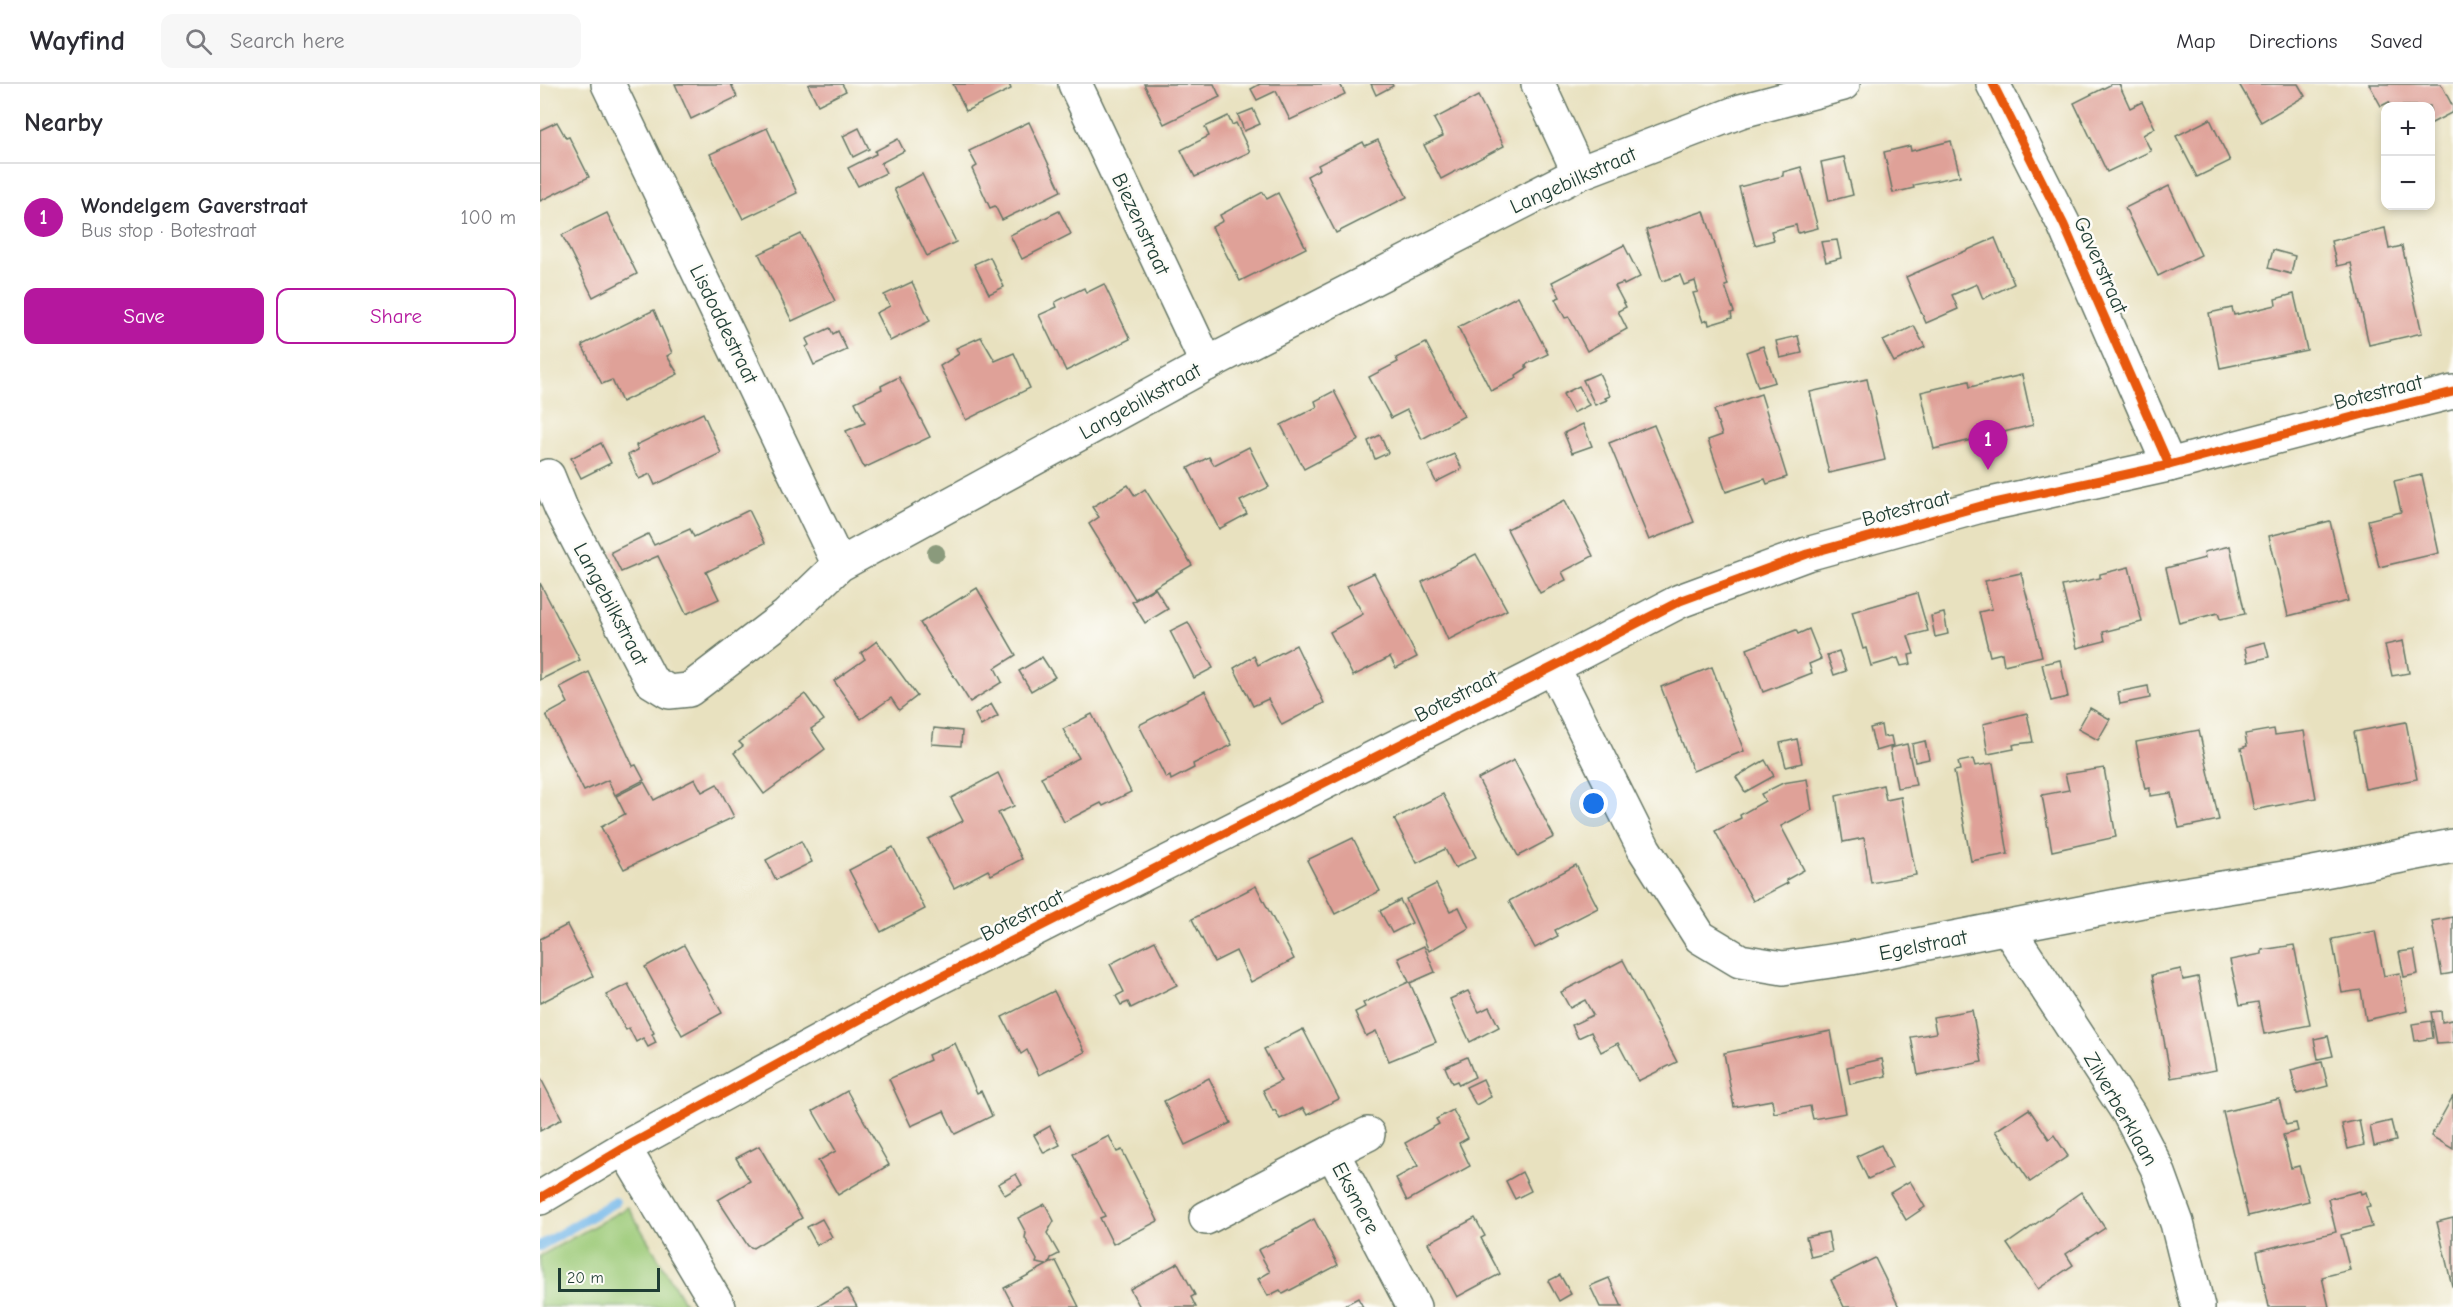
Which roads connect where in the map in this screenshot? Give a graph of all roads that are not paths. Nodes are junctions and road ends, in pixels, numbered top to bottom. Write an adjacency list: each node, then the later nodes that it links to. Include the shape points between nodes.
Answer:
1 (608, 84): 12 (street, Lisdoddestraat)
2 (1075, 84): 7 (street, Biezenstraat)
3 (1538, 84): 6 (street)
4 (1843, 84): 6 (street, Langebilkstraat, via 1741,111)
5 (1993, 84): 9 (street, Gaverstraat, via 2068,236)
6 (1579, 173): 7 (street, Langebilkstraat)
7 (1207, 364): 12 (street, Langebilkstraat)
8 (2453, 392): 9 (street, Botestraat)
9 (2169, 465): 13 (street, Botestraat, via 1981,506 1807,554 1680,601)
10 (548, 476): 11 (street, Langebilkstraat)
11 (551, 514): 12 (street, Langebilkstraat, via 651,681 669,692 689,690 788,615)
12 (839, 565)
13 (1553, 667): 15 (street, Egelstraat, via 1644,849 1700,937 1740,961 1783,968); 17 (street, Botestraat, via 901,997)
14 (2453, 846): 15 (street, Egelstraat)
15 (2008, 928): 23 (street, Zilverberklaan, via 2129,1114 2157,1168)
16 (1368, 1134): 18 (street)
17 (624, 1148): 19 (street, Botestraat); 21 (street)
18 (1332, 1152): 20 (street, Eksmere); 22 (street, Eksmere)
19 (540, 1198)
20 (1206, 1218)
21 (719, 1307)
22 (1413, 1307)
23 (2198, 1307)

